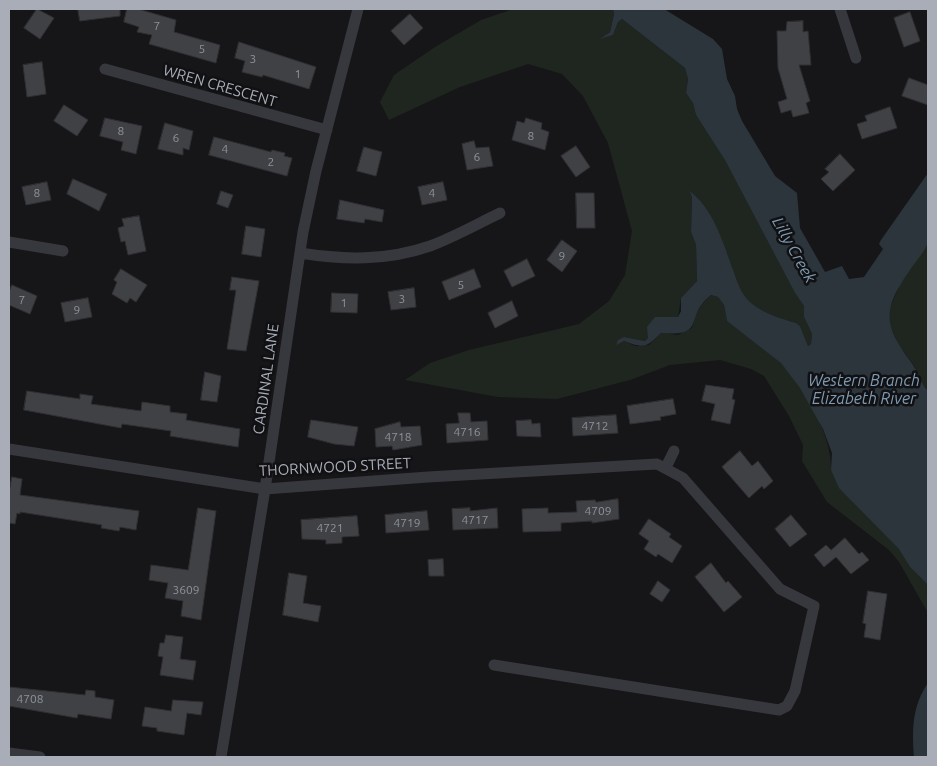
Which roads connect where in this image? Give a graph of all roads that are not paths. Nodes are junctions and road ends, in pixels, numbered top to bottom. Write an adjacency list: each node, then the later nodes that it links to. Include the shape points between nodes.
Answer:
1 (358, 9): 5 (street, CARDINAL LANE)
2 (840, 9): 3 (street)
3 (856, 58)
4 (105, 69): 5 (street, WREN CRESCENT)
5 (327, 130): 9 (street, CARDINAL LANE)
6 (500, 213): 9 (street, via 432,245 389,256 362,259)
7 (9, 242): 8 (street)
8 (63, 250)
9 (300, 253): 13 (street, CARDINAL LANE)
10 (9, 449): 13 (street, THORNWOOD STREET)
11 (674, 451): 12 (street)
12 (666, 467): 13 (street, THORNWOOD STREET, via 642,464); 14 (street, THORNWOOD STREET, via 683,478 780,588 814,606 794,692 787,706 779,710)
13 (265, 489): 17 (street, CARDINAL LANE)
14 (494, 665)
15 (9, 753): 16 (street)
16 (40, 757)
17 (221, 757)

